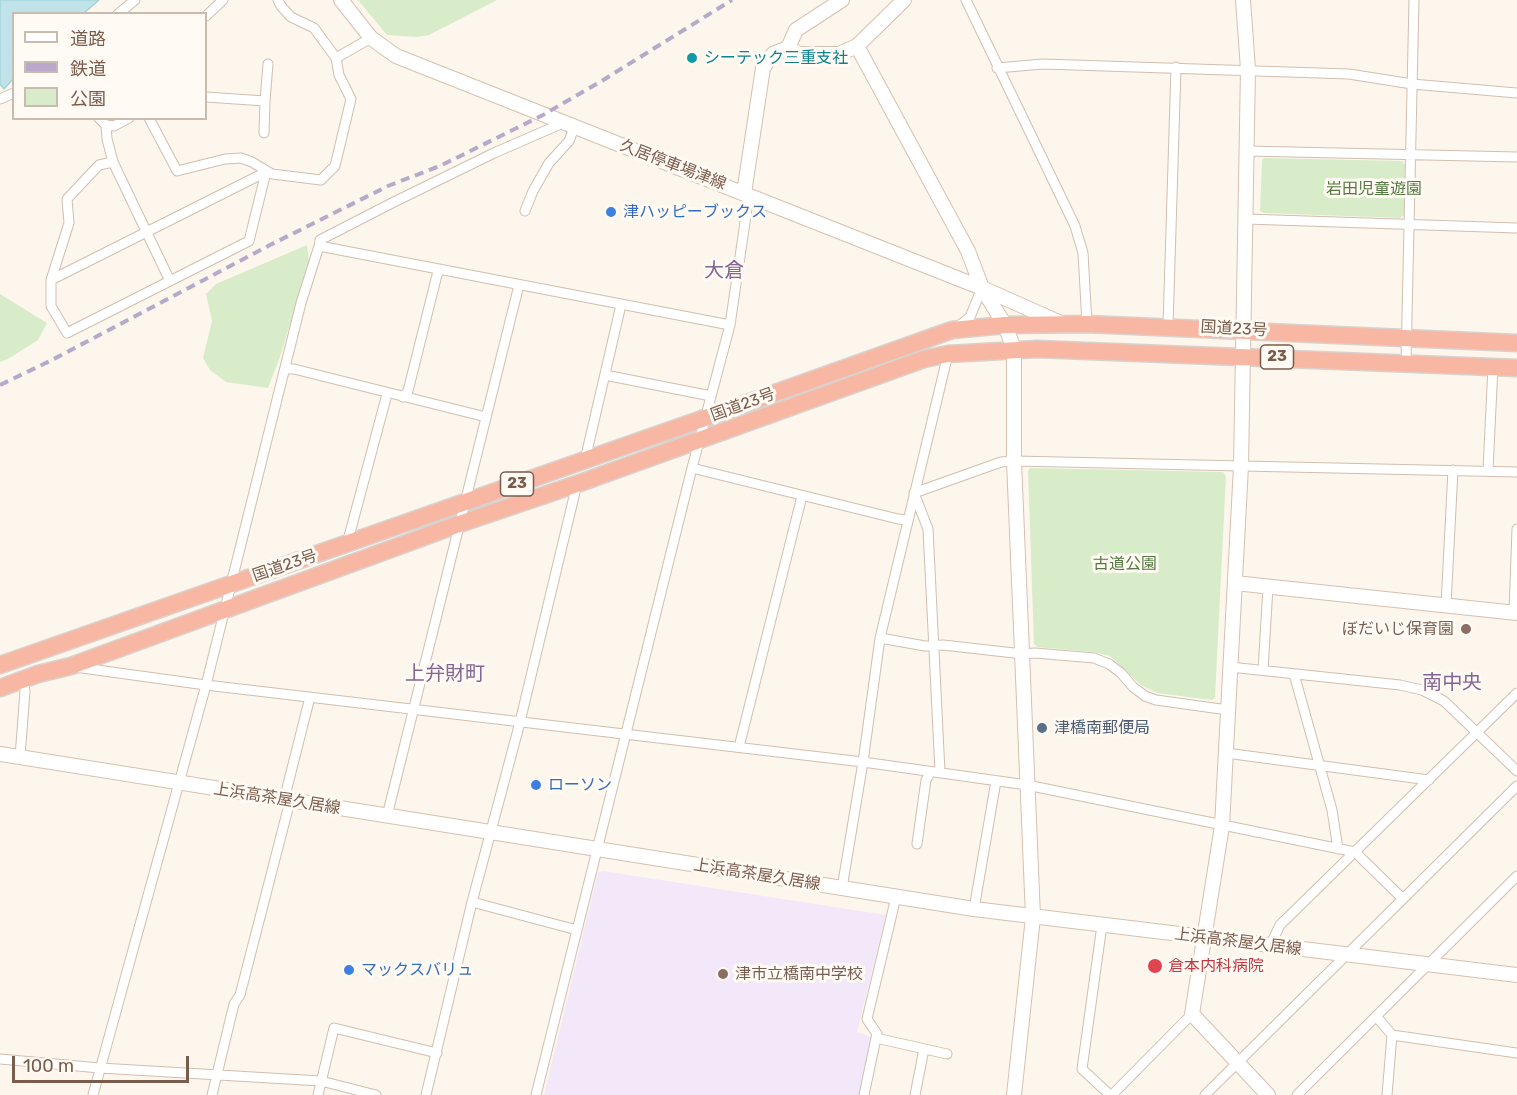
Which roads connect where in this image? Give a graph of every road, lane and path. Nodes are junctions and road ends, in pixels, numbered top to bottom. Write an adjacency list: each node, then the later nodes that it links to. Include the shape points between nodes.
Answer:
1 (135, 0): 10 (street)
2 (223, 0): 11 (street)
3 (278, 0): 15 (street, via 291,17 314,28)
4 (341, 0): 12 (street, 久居停車場津線)
5 (842, 0): 14 (street, via 796,30)
6 (904, 0): 13 (street)
7 (966, 0): 18 (street)
8 (1244, 0): 19 (street)
9 (1414, 0): 20 (street)
10 (120, 12)
11 (207, 15)
12 (371, 38): 15 (street); 27 (street, 久居停車場津線, via 401,58)
13 (857, 46): 14 (street, via 839,54 799,54); 45 (street, via 968,251)
14 (788, 48): 34 (street, via 773,54 763,68)
15 (336, 58): 33 (street, via 339,75 351,99 335,166 321,180)
16 (268, 64): 23 (street)
17 (1176, 67): 18 (street, via 1043,64); 19 (street); 51 (street)
18 (997, 68): 48 (street, via 1075,226 1083,252)
19 (1248, 69): 20 (street, via 1349,74); 29 (street)
20 (1412, 84): 21 (street); 30 (street)
21 (1517, 93)
22 (207, 97): 23 (street)
23 (265, 101): 28 (street)
24 (125, 120): 26 (street, via 114,126)
25 (150, 120): 33 (street, via 177,171 241,158)
26 (102, 122): 32 (street)
27 (569, 125): 34 (street, 久居停車場津線); 35 (street, via 569,141 549,163); 40 (street, via 494,153 320,240)
28 (264, 133)
29 (1247, 151): 30 (street); 36 (street)
30 (1410, 155): 31 (street); 37 (street)
31 (1517, 157)
32 (113, 162): 39 (street); 42 (street, via 99,165 67,199 69,224)
33 (266, 172): 39 (street); 43 (street, via 249,241)
34 (746, 194): 45 (street, 久居停車場津線); 49 (street)
35 (525, 211)
36 (1246, 219): 37 (street); 53 (street)
37 (1409, 224): 38 (street); 54 (street)
38 (1517, 228)
39 (146, 232): 42 (street); 43 (street)
40 (319, 246): 41 (street); 62 (street)
41 (440, 270): 44 (street); 66 (street, via 408,392)
42 (51, 280): 43 (street, via 51,306 67,333)
43 (170, 281)
44 (519, 285): 46 (street); 67 (street)
45 (982, 288): 47 (street, 久居停車場津線); 50 (street); 52 (street, via 970,317)
46 (621, 305): 49 (street); 63 (street)
47 (1063, 324): 48 (highway, 国道23号 / 23); 50 (highway, 国道23号 / 23)
48 (1087, 324): 51 (highway, 国道23号 / 23)
49 (730, 325): 65 (street)
50 (1005, 325): 52 (highway, 国道23号 / 23); 56 (street)
51 (1168, 326): 53 (highway, 国道23号 / 23)
52 (952, 330): 68 (highway, 国道23号 / 23)
53 (1244, 330): 54 (highway, 国道23号 / 23); 58 (street)
54 (1407, 337): 55 (highway, 国道23号 / 23); 59 (street)
55 (1517, 343)
56 (1014, 349): 57 (highway, 国道23号 / 23); 58 (highway, 国道23号 / 23); 71 (street)
57 (948, 354): 69 (highway, 国道23号 / 23, via 924,359); 78 (street)
58 (1243, 355): 59 (highway, 国道23号 / 23); 72 (street)
59 (1406, 362): 60 (highway, 国道23号 / 23)
60 (1493, 366): 61 (highway, 国道23号 / 23); 75 (street)
61 (1517, 368)
62 (285, 369): 64 (street); 86 (street)
63 (605, 375): 65 (street); 70 (street)
64 (387, 394): 66 (street); 84 (street)
65 (711, 396): 68 (street)
66 (403, 397): 67 (street)
67 (486, 417): 80 (street)
68 (705, 418): 69 (street); 70 (highway, 国道23号 / 23)
69 (699, 440): 73 (street); 77 (highway, 国道23号 / 23)
70 (585, 460): 80 (highway, 国道23号 / 23)
71 (1014, 461): 72 (street); 78 (street, via 1001,462); 93 (street)
72 (1241, 466): 74 (street); 85 (street)
73 (692, 468): 79 (street); 108 (street)
74 (1453, 470): 75 (street); 88 (street)
75 (1488, 470): 76 (street)
76 (1517, 472)
77 (577, 484): 82 (highway, 国道23号 / 23); 106 (street)
78 (914, 494): 81 (street); 92 (street, via 928,529)
79 (802, 496): 81 (street); 109 (street)
80 (465, 502): 82 (street); 84 (highway, 国道23号 / 23)
81 (907, 520): 91 (street)
82 (459, 524): 89 (highway, 国道23号 / 23); 104 (street)
83 (1517, 529): 90 (street)
84 (347, 544): 86 (highway, 国道23号 / 23)
85 (1235, 583): 87 (street); 96 (street)
86 (230, 585): 89 (street); 94 (highway, 国道23号 / 23)
87 (1268, 587): 88 (street); 97 (street)
88 (1446, 605): 90 (street)
89 (224, 610): 95 (highway, 国道23号 / 23); 100 (street)
90 (1515, 612)
91 (879, 638): 92 (street); 113 (street)
92 (934, 645): 93 (street); 116 (street)
93 (1023, 654): 105 (street, via 1094,658 1109,664 1145,696); 120 (street)
94 (0, 665)
95 (71, 666): 99 (highway, 国道23号 / 23); 100 (street)
96 (1230, 667): 97 (street); 105 (street)
97 (1263, 670): 98 (street)
98 (1294, 674): 107 (street, via 1422,690 1444,700); 114 (street)
99 (23, 679): 101 (highway, 国道23号 / 23); 112 (street)
100 (206, 685): 103 (street); 119 (street)
101 (0, 688)
102 (1517, 693): 107 (street)
103 (310, 697): 104 (street); 122 (street)
104 (414, 709): 106 (street); 123 (street)
105 (1228, 710): 110 (street)
106 (519, 721): 108 (street); 125 (street)
107 (1477, 731): 115 (street); 117 (street)
108 (627, 734): 109 (street); 128 (street)
109 (739, 747): 113 (street)
110 (1226, 753): 114 (street); 124 (street)
111 (0, 754): 112 (street, 上浜高茶屋久居線)
112 (20, 757): 119 (street, 上浜高茶屋久居線)
113 (863, 762): 116 (street); 131 (street)
114 (1320, 766): 117 (street); 127 (street)
115 (1517, 771)
116 (935, 772): 118 (street); 126 (street, via 926,780)
117 (1428, 780): 129 (street)
118 (996, 781): 120 (street); 135 (street)
119 (180, 783): 122 (street, 上浜高茶屋久居線); 154 (street)
120 (1027, 784): 124 (street); 136 (street)
121 (1517, 786): 133 (street)
122 (287, 801): 123 (street, 上浜高茶屋久居線); 155 (street)
123 (387, 816): 125 (street, 上浜高茶屋久居線)
124 (1222, 826): 127 (street); 139 (street)
125 (491, 833): 128 (street, 上浜高茶屋久居線); 134 (street)
126 (917, 844)
127 (1338, 849): 129 (street)
128 (597, 850): 131 (street, 上浜高茶屋久居線); 138 (street)
129 (1355, 852): 133 (street); 140 (street, via 1280,926)
130 (1517, 876): 142 (street)
131 (842, 888): 132 (street, 上浜高茶屋久居線)
132 (896, 897): 135 (street, 上浜高茶屋久居線); 147 (street, via 867,1019)
133 (1402, 898): 141 (street)
134 (472, 902): 138 (street); 149 (street)
135 (974, 909): 136 (street, 上浜高茶屋久居線)
136 (1033, 917): 137 (street, 上浜高茶屋久居線); 165 (street)
137 (1102, 925): 139 (street, 上浜高茶屋久居線); 166 (street, via 1082,1069)
138 (578, 930): 162 (street)
139 (1203, 937): 140 (street, 上浜高茶屋久居線); 144 (street)
140 (1270, 946): 141 (street, 上浜高茶屋久居線)
141 (1345, 955): 142 (street, 上浜高茶屋久居線); 153 (street)
142 (1427, 964): 143 (street, 上浜高茶屋久居線); 145 (street)
143 (1517, 975)
144 (1192, 1014): 153 (street); 166 (street)
145 (1376, 1016): 146 (street); 169 (street)
146 (1392, 1035): 150 (street); 170 (street)
147 (876, 1038): 148 (street); 163 (street)
148 (924, 1049): 151 (street); 164 (street)
149 (437, 1053): 156 (street, via 334,1028); 161 (street)
150 (1517, 1053)
151 (946, 1054)
152 (0, 1059): 154 (street)
153 (1237, 1063): 167 (street); 168 (street)
154 (100, 1068): 155 (street); 157 (street)
155 (217, 1075): 156 (street); 158 (street)
156 (321, 1081): 159 (street); 160 (street)
157 (93, 1095)
158 (212, 1095)
159 (318, 1095)
160 (376, 1095)
161 (426, 1095)
162 (536, 1095)
163 (864, 1095)
164 (915, 1095)
165 (1014, 1095)
166 (1111, 1095)
167 (1205, 1095)
168 (1268, 1095)
169 (1297, 1095)
170 (1387, 1095)

